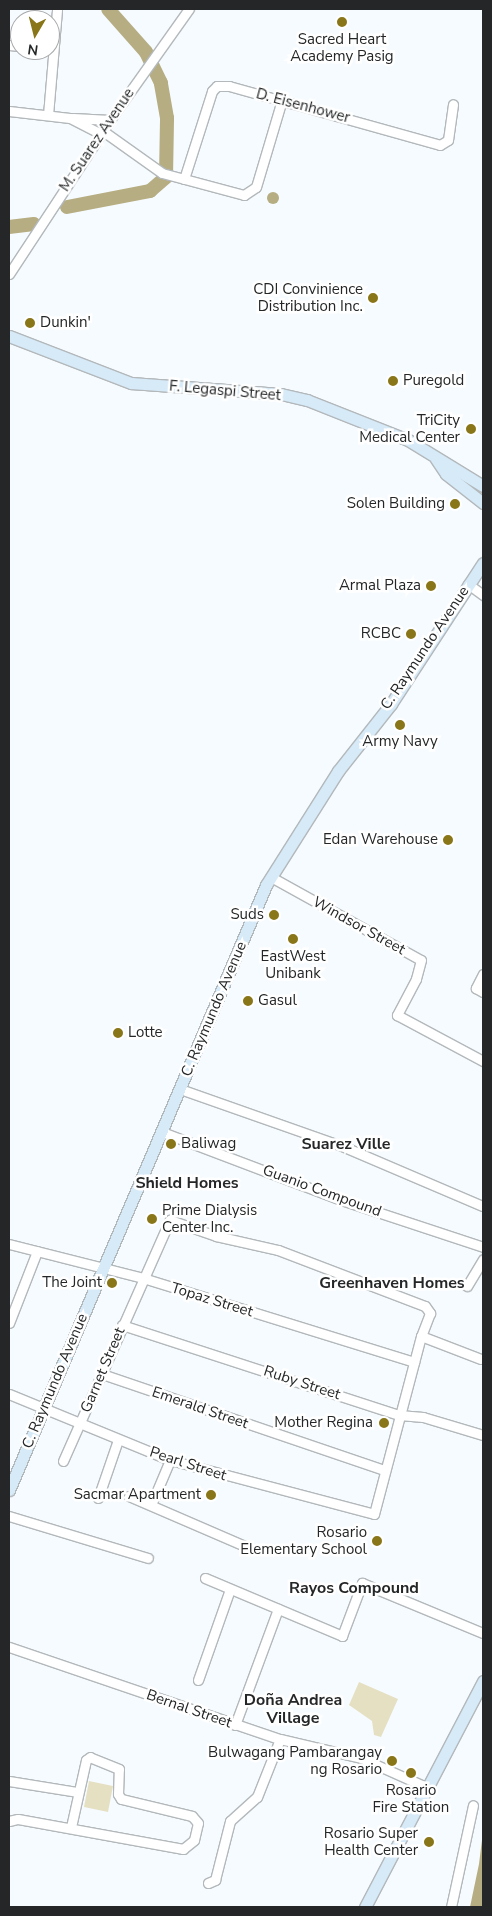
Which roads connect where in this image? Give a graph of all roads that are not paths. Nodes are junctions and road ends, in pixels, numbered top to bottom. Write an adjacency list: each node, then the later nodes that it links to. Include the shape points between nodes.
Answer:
1 (189, 9): 8 (street, M. Suarez Avenue)
2 (51, 60): 6 (street)
3 (282, 100): 4 (street, D. Eisenhower, via 440,145 448,140); 10 (street, D. Eisenhower, via 229,86 214,88); 10 (street, via 256,187 251,192 244,195)
4 (453, 104)
5 (9, 111): 6 (street)
6 (48, 115): 7 (street)
7 (70, 118): 8 (street); 9 (street)
8 (110, 120): 9 (street, M. Suarez Avenue)
9 (102, 132): 10 (street, via 162,173); 11 (street, M. Suarez Avenue)
10 (184, 179)
11 (9, 274)
12 (9, 336): 13 (main road, F. Legaspi Street, via 131,383 281,394 307,400 408,440)
13 (436, 459): 14 (main road, F. Legaspi Street, via 452,464); 15 (main road, F. Legaspi Street, via 446,474)
14 (483, 486)
15 (483, 503)
16 (483, 563): 17 (main road, C. Raymundo Avenue)
17 (468, 584): 18 (street); 19 (main road, C. Raymundo Avenue, via 390,704 338,771)
18 (483, 595)
19 (271, 877): 22 (street, Windsor Street, via 421,960 416,979 397,1015); 23 (main road, C. Raymundo Avenue)
20 (483, 974): 21 (street, via 476,988)
21 (483, 992)
22 (483, 1061)
23 (180, 1089): 24 (main road, C. Raymundo Avenue); 25 (street, via 342,1146)
24 (162, 1132): 27 (street, Guanio Compound, via 341,1200); 30 (main road, C. Raymundo Avenue)
25 (483, 1206)
26 (9, 1244): 28 (street, Topaz Street)
27 (483, 1247)
28 (37, 1252): 30 (street, Topaz Street); 33 (street)
29 (483, 1259): 32 (street)
30 (104, 1268): 31 (street, Topaz Street); 41 (main road, C. Raymundo Avenue)
31 (143, 1278): 35 (street, Garnet Street); 36 (street, Garnet Street, via 170,1220 216,1236 278,1250 430,1309); 38 (street, Topaz Street)
32 (467, 1286)
33 (12, 1308): 34 (street)
34 (9, 1323)
35 (122, 1325): 39 (street, Garnet Street); 42 (street, Ruby Street)
36 (421, 1336): 37 (street); 38 (street)
37 (482, 1359)
38 (414, 1362): 42 (street)
39 (102, 1374): 43 (street, Garnet Street); 48 (street, Emerald Street)
40 (9, 1394): 41 (street, Pearl Street)
41 (43, 1409): 43 (street, Pearl Street); 49 (main road, C. Raymundo Avenue)
42 (399, 1415): 44 (street, Ruby Street, via 423,1417); 48 (street)
43 (80, 1423): 45 (street, Pearl Street); 47 (street, Garnet Street)
44 (483, 1435)
45 (118, 1440): 46 (street, Pearl Street); 51 (street)
46 (170, 1460): 48 (street, Pearl Street, via 374,1514); 52 (street)
47 (63, 1461)
48 (384, 1470)
49 (9, 1490)
50 (129, 1496): 52 (street)
51 (98, 1498)
52 (152, 1505): 54 (street)
53 (9, 1516): 55 (street)
54 (247, 1547)
55 (148, 1558)
56 (205, 1578): 57 (street)
57 (230, 1589): 58 (street); 61 (street)
58 (278, 1609): 59 (street, via 342,1636 362,1583); 63 (street)
59 (483, 1634)
60 (9, 1647): 63 (street, Bernal Street)
61 (198, 1680)
62 (483, 1681): 66 (main road)
63 (235, 1725): 64 (street, Bernal Street)
64 (280, 1739): 66 (street, Bernal Street, via 362,1758); 71 (street, via 257,1796 230,1821 215,1880)
65 (9, 1781): 67 (street)
66 (426, 1787): 72 (main road)
67 (78, 1792): 70 (street); 70 (street, via 86,1760 90,1757 119,1769 118,1794 121,1799 192,1816 198,1823 196,1834 183,1849)
68 (473, 1805): 73 (street)
69 (9, 1821): 70 (street, via 18,1819)
70 (71, 1828)
71 (208, 1883)
72 (365, 1907)
73 (452, 1907)

